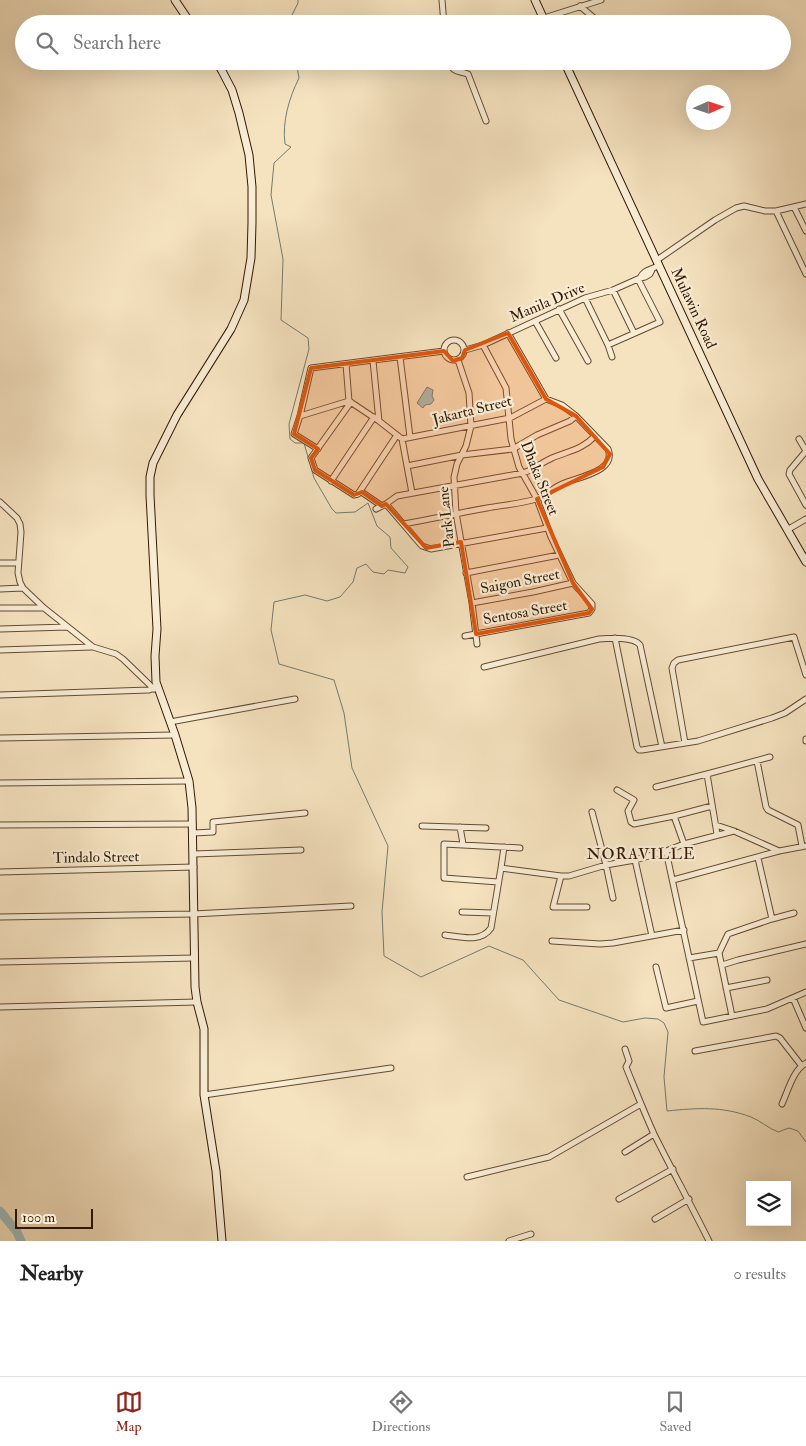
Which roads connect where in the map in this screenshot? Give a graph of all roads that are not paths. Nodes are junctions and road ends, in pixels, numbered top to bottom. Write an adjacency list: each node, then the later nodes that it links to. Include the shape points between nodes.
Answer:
1 (175, 0): 6 (street)
2 (442, 0): 7 (street)
3 (535, 0): 8 (street)
4 (601, 0): 5 (street)
5 (580, 6): 9 (street); 10 (street)
6 (184, 15)
7 (443, 15)
8 (542, 15)
9 (559, 15)
10 (590, 15)
11 (221, 70): 94 (street, via 232,90 249,155 251,258 244,300 231,328 177,415 153,463 150,495 157,628)
12 (454, 70): 14 (street, via 468,74)
13 (568, 70): 19 (street, Mulawin Road)
14 (486, 120)
15 (806, 204): 16 (street)
16 (794, 207): 17 (street); 18 (street)
17 (776, 211): 19 (street, Manila Drive, via 744,206 736,208); 20 (street)
18 (806, 231)
19 (658, 262): 21 (street, Manila Drive, via 650,274); 69 (street, Mulawin Road, via 754,472)
20 (806, 274)
21 (639, 278): 22 (street, Manila Drive); 27 (street, via 660,322)
22 (613, 290): 23 (street, Manila Drive); 27 (street)
23 (585, 298): 24 (street, Manila Drive); 29 (street)
24 (559, 309): 25 (street, Manila Drive); 37 (street)
25 (535, 320): 26 (street, Manila Drive); 34 (street)
26 (508, 333): 28 (street, Manila Drive); 39 (street)
27 (634, 333): 29 (street)
28 (483, 345): 30 (street, Manila Drive); 44 (street, Dhaka Street, via 506,388)
29 (608, 345): 32 (street)
30 (464, 350): 31 (street, via 462,344 454,340 445,345); 35 (street)
31 (444, 351): 33 (street); 35 (street, via 448,359)
32 (612, 356)
33 (400, 357): 36 (street); 49 (street)
34 (556, 358)
35 (458, 360): 46 (street, Park Lane, via 469,393)
36 (374, 361): 38 (street); 45 (street)
37 (588, 361)
38 (346, 364): 40 (street); 41 (street, via 311,368)
39 (546, 399): 42 (street); 44 (street, Jakarta Street)
40 (350, 402): 41 (street); 43 (street); 51 (street)
41 (300, 416): 51 (street, via 294,434)
42 (576, 416): 47 (street); 52 (street)
43 (374, 417): 45 (street); 57 (street)
44 (510, 418): 46 (street, Jakarta Street); 52 (street, Dhaka Street)
45 (379, 421): 48 (street)
46 (471, 426): 49 (street, Jakarta Street); 54 (street, Park Lane)
47 (595, 436): 56 (street, via 588,444); 61 (street, via 608,449 608,462)
48 (400, 437): 49 (street, Jakarta Street); 55 (street); 59 (street)
49 (410, 437)
50 (799, 440): 53 (street)
51 (318, 449): 57 (street, via 311,458 315,470)
52 (513, 449): 54 (street); 56 (street, Dhaka Street)
53 (806, 451): 63 (street, via 789,474)
54 (462, 455): 55 (street); 58 (street, Park Lane, via 457,464)
55 (407, 466): 60 (street)
56 (523, 473): 58 (street); 61 (street, Dhaka Street)
57 (331, 481): 59 (street, via 354,495)
58 (454, 485): 60 (street); 65 (street, Park Lane)
59 (360, 491): 64 (street)
60 (412, 493): 64 (street, via 397,496)
61 (537, 499): 65 (street); 68 (street, Dhaka Street)
62 (0, 502): 74 (street, via 18,518 20,524)
63 (806, 505)
64 (381, 506): 67 (street)
65 (456, 513): 67 (street); 70 (street, Park Lane)
66 (806, 518): 69 (street)
67 (404, 524): 70 (street, via 426,548)
68 (547, 528): 70 (street); 71 (street, Dhaka Street)
69 (787, 530): 72 (street, Mulawin Road)
70 (461, 542): 75 (street, Park Lane)
71 (559, 555): 75 (street); 76 (street, Dhaka Street)
72 (806, 562)
73 (0, 563): 74 (street)
74 (18, 563): 77 (street)
75 (466, 573): 79 (street, Park Lane)
76 (573, 583): 79 (street, Saigon Street); 82 (street, Dhaka Street, via 592,604)
77 (23, 588): 78 (street); 81 (street)
78 (0, 589)
79 (472, 603): 85 (street, Park Lane)
80 (0, 608): 81 (street)
81 (44, 608): 83 (street)
82 (589, 613): 85 (street, Sentosa Street)
83 (68, 627): 84 (street); 89 (street)
84 (0, 629)
85 (476, 634): 86 (street, Sentosa Street); 88 (street, Park Lane)
86 (464, 636)
87 (615, 638): 92 (street); 102 (street, via 635,641 640,645); 102 (street, via 637,747 642,750)
88 (477, 644)
89 (93, 647): 90 (street); 94 (street, via 116,654)
90 (0, 650)
91 (804, 664): 93 (street); 101 (street, via 794,637 678,660 672,668)
92 (484, 667)
93 (806, 675)
94 (155, 687): 95 (street, via 149,690); 98 (street)
95 (0, 695)
96 (295, 698): 98 (street)
97 (806, 698): 101 (street, via 772,718)
98 (170, 722): 99 (street)
99 (174, 735): 100 (street); 106 (street)
100 (0, 738)
101 (685, 743): 102 (street)
102 (662, 747)
103 (770, 757): 104 (street)
104 (757, 761): 105 (street); 125 (street, via 766,807 798,825)
105 (707, 774): 108 (street); 110 (street)
106 (189, 781): 107 (street); 114 (street)
107 (0, 783)
108 (656, 787)
109 (617, 790): 113 (street, via 634,800 628,811 634,824)
110 (712, 806): 113 (street); 116 (street)
111 (592, 812): 134 (street)
112 (305, 813): 121 (street, via 213,822 213,832)
113 (674, 816): 124 (street)
114 (194, 824): 115 (street); 121 (street)
115 (0, 825)
116 (716, 825): 120 (street); 122 (street)
117 (422, 826): 118 (street)
118 (460, 827): 119 (street); 123 (street)
119 (486, 828)
120 (734, 831): 122 (street); 130 (street)
121 (194, 833): 131 (street)
122 (717, 834): 124 (street)
123 (463, 844): 126 (street); 140 (street, via 444,844 444,878)
124 (684, 844): 129 (street)
125 (804, 846): 130 (street)
126 (504, 847): 127 (street); 136 (street)
127 (520, 848)
128 (301, 850): 131 (street)
129 (666, 851): 133 (street); 139 (street)
130 (779, 851): 132 (street)
131 (194, 854): 135 (street)
132 (758, 858): 139 (street); 149 (street)
133 (635, 860): 134 (street); 152 (street)
134 (606, 866): 138 (street); 141 (street)
135 (194, 867): 137 (street, Tindalo Street); 146 (street)
136 (501, 868): 138 (street); 140 (street)
137 (0, 872)
138 (562, 876): 143 (street, via 552,910)
139 (673, 880): 150 (street)
140 (498, 882): 147 (street)
141 (613, 898)
142 (351, 906): 146 (street)
143 (587, 906)
144 (462, 912): 147 (street)
145 (794, 913): 149 (street)
146 (193, 914): 148 (street); 156 (street)
147 (493, 914): 151 (street, via 491,928 483,936)
148 (0, 917)
149 (772, 919): 155 (street, via 728,934)
150 (684, 930): 152 (street); 157 (street)
151 (445, 935)
152 (652, 936): 153 (street, via 600,944)
153 (552, 942)
154 (806, 944): 159 (street)
155 (719, 953): 157 (street); 159 (street)
156 (194, 958): 158 (street); 166 (street)
157 (689, 958): 165 (street)
158 (0, 962)
159 (722, 965): 162 (street)
160 (656, 967): 165 (street, via 666,1008)
161 (767, 980): 162 (street)
162 (726, 988): 168 (street)
163 (806, 992): 164 (street)
164 (793, 998): 168 (street, via 767,1009); 169 (street)
165 (698, 1001): 168 (street, via 704,1022)
166 (196, 1002): 167 (street); 174 (street, via 204,1029)
167 (0, 1006)
168 (732, 1016)
169 (806, 1028)
170 (625, 1049): 175 (street, via 629,1061 626,1066)
171 (695, 1051): 172 (street, via 776,1036)
172 (804, 1064): 176 (street, via 793,1078)
173 (391, 1068): 174 (street)
174 (204, 1095): 185 (street, via 216,1171)
175 (641, 1104): 177 (street); 180 (street, via 549,1157)
176 (782, 1104)
177 (654, 1134): 178 (street); 179 (street)
178 (625, 1152)
179 (673, 1169): 181 (street); 182 (street)
180 (467, 1176)
181 (619, 1199)
182 (689, 1199): 183 (street); 187 (street)
183 (655, 1219)
184 (531, 1234): 186 (street)
185 (222, 1241)
186 (509, 1241)
187 (708, 1241)

